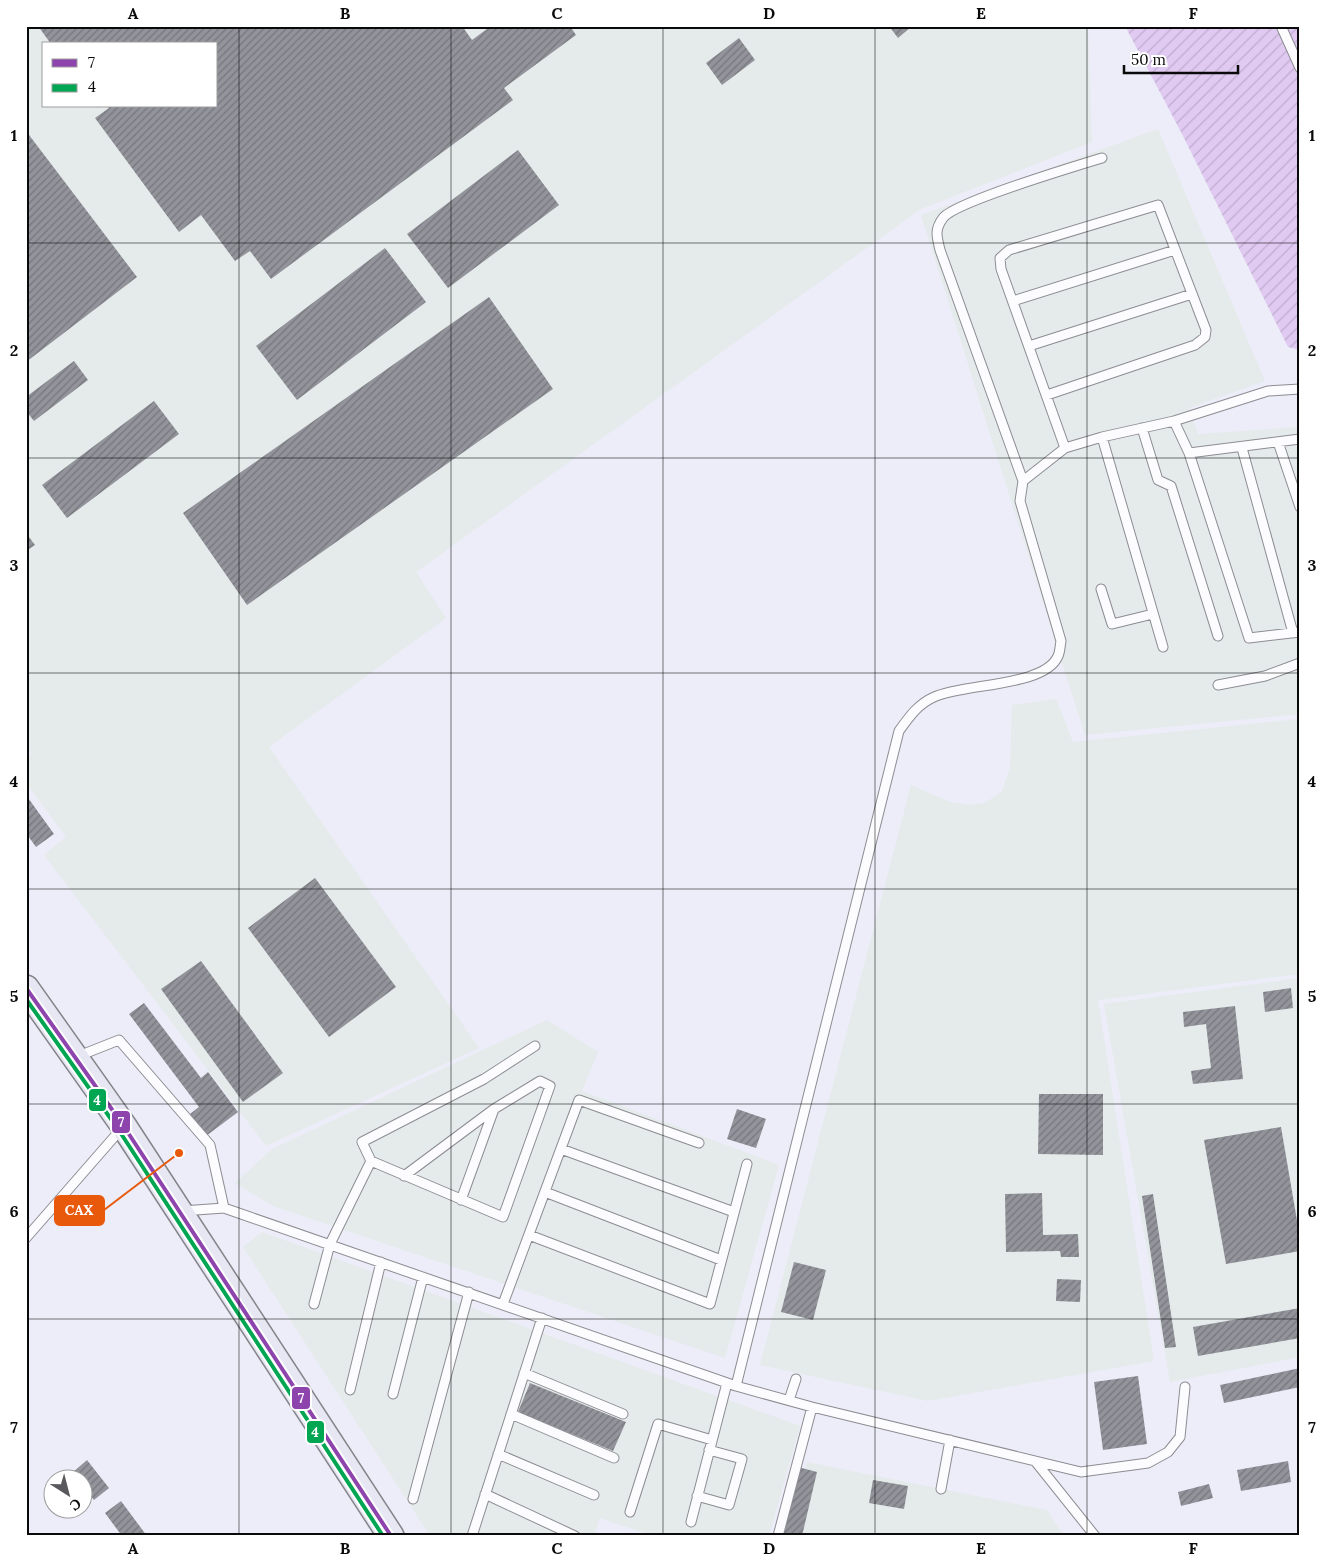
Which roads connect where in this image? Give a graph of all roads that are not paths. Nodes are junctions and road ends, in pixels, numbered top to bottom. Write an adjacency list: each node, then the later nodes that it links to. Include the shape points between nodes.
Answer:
1 (1281, 26): 2 (lane)
2 (1300, 68)
3 (1102, 158): 18 (lane, via 966,204 944,216 936,231)
4 (1175, 250): 5 (lane); 6 (lane); 6 (lane, via 1158,205 1009,250 1000,258)
5 (1192, 294): 7 (lane); 9 (lane, via 1206,330 1204,337 1195,345)
6 (1013, 301): 7 (lane)
7 (1029, 346): 9 (lane)
8 (1300, 389): 10 (lane, via 1268,391)
9 (1047, 395): 15 (lane)
10 (1174, 420): 11 (lane); 17 (lane)
11 (1142, 428): 12 (lane); 23 (lane, via 1158,480 1171,486)
12 (1102, 437): 15 (lane); 21 (lane)
13 (1300, 439): 14 (lane)
14 (1278, 442): 16 (lane); 19 (lane)
15 (1065, 448): 18 (lane)
16 (1242, 448): 17 (lane); 22 (lane)
17 (1189, 453): 22 (lane, via 1249,638)
18 (1023, 481): 54 (lane, via 1020,501 1061,641 1058,657 1033,677 934,697 913,711 899,731)
19 (1300, 507)
20 (1101, 589): 21 (lane, via 1112,624)
21 (1153, 614): 24 (lane)
22 (1296, 632)
23 (1218, 636)
24 (1163, 647)
25 (1300, 663): 26 (lane, via 1265,676)
26 (1218, 685)
27 (26, 988): 29 (main road)
28 (534, 1046): 34 (lane, via 484,1079 362,1142)
29 (75, 1058): 31 (main road); 39 (lane, via 119,1040 210,1145)
30 (494, 1109): 36 (lane); 38 (lane); 38 (lane, via 540,1081 550,1086 503,1217)
31 (123, 1126): 40 (main road); 43 (lane)
32 (699, 1143): 33 (lane, via 579,1100)
33 (561, 1149): 37 (lane); 41 (lane)
34 (371, 1161): 36 (lane); 44 (lane)
35 (747, 1164): 41 (lane)
36 (404, 1176): 38 (lane)
37 (545, 1192): 42 (lane); 45 (lane)
38 (461, 1200)
39 (224, 1208): 40 (lane); 44 (lane)
40 (179, 1211): 75 (main road)
41 (734, 1212): 45 (lane)
42 (529, 1235): 45 (lane, via 710,1304); 50 (lane)
43 (26, 1238)
44 (330, 1244): 46 (lane); 49 (lane)
45 (721, 1260)
46 (381, 1262): 47 (lane); 56 (lane)
47 (423, 1277): 48 (lane); 57 (lane)
48 (469, 1292): 50 (lane); 72 (lane)
49 (314, 1304)
50 (503, 1304): 51 (lane)
51 (542, 1318): 52 (lane); 54 (lane)
52 (524, 1373): 60 (lane); 61 (lane)
53 (796, 1379): 58 (lane)
54 (731, 1385): 58 (lane); 62 (lane)
55 (1185, 1387): 67 (lane, via 1180,1436 1168,1452 1148,1463 1081,1472)
56 (350, 1390)
57 (394, 1394)
58 (789, 1400): 59 (lane)
59 (812, 1407): 63 (lane); 78 (lane)
60 (511, 1414): 65 (lane); 66 (lane)
61 (623, 1414)
62 (712, 1440): 64 (lane); 73 (lane, via 658,1424)
63 (950, 1440): 67 (lane); 68 (lane)
64 (709, 1450): 71 (lane); 71 (lane, via 742,1459 729,1506)
65 (498, 1454): 69 (lane); 70 (lane)
66 (614, 1458)
67 (1035, 1460): 79 (lane)
68 (941, 1489)
69 (485, 1494): 76 (lane); 77 (lane)
70 (594, 1495)
71 (697, 1496): 74 (lane)
72 (413, 1499)
73 (630, 1512)
74 (691, 1522)
75 (391, 1536)
76 (472, 1536)
77 (575, 1536)
78 (778, 1536)
79 (1095, 1536)

